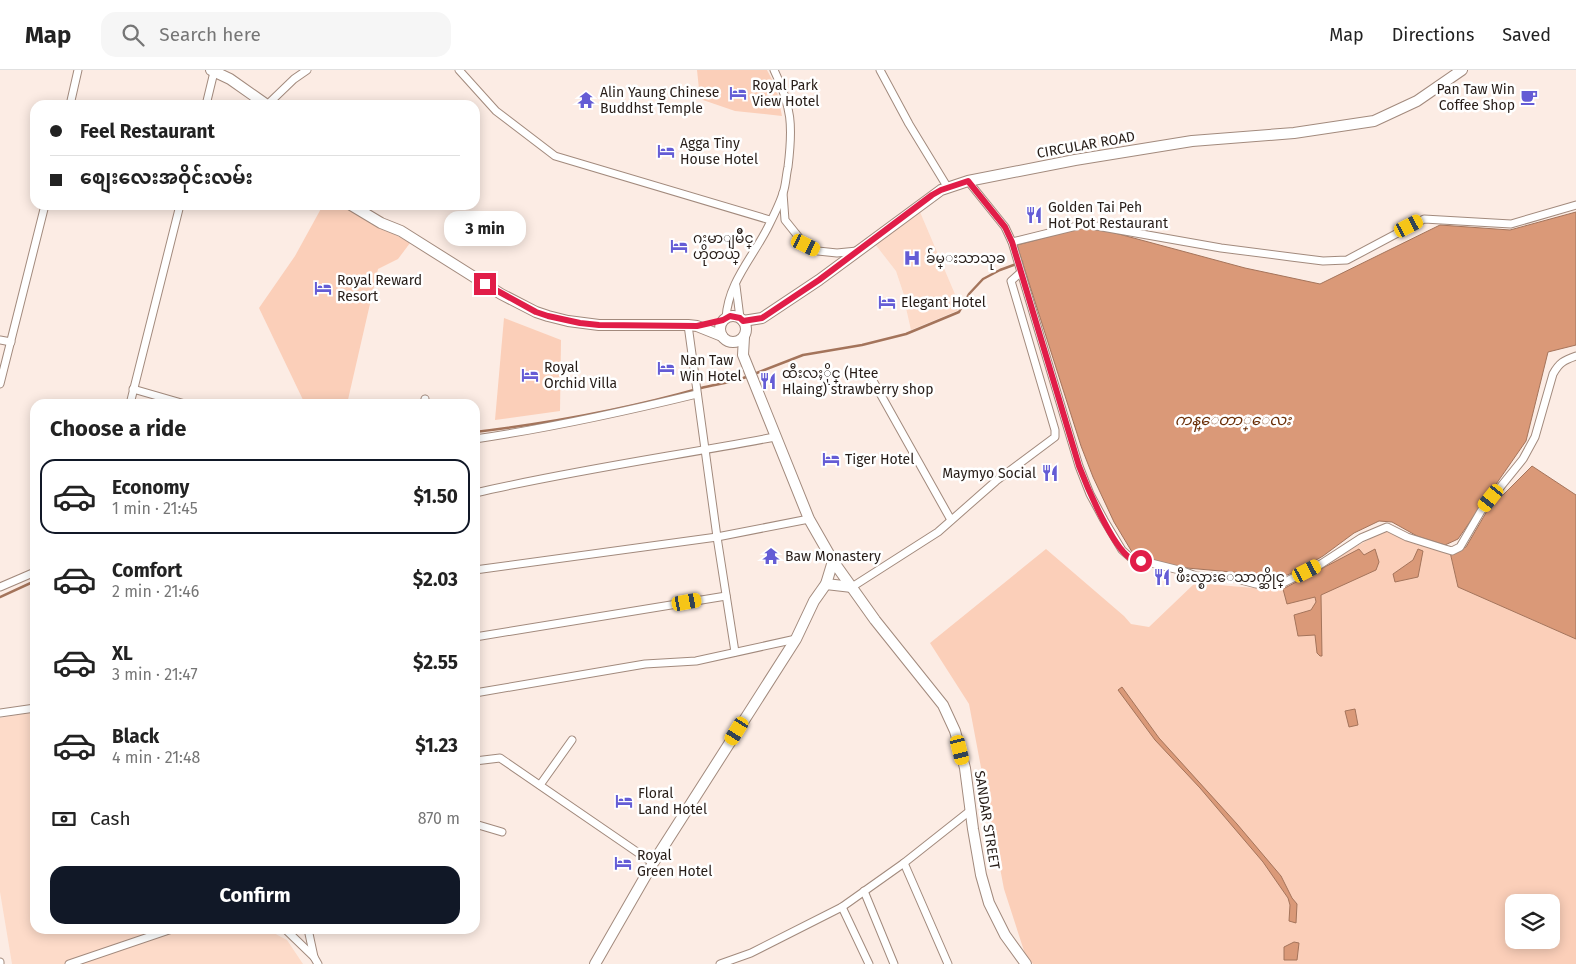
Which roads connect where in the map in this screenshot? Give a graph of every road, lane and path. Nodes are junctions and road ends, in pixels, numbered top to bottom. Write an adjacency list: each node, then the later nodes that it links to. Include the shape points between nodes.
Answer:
1 (78, 70): 8 (street)
2 (307, 70): 11 (street)
3 (459, 70): 19 (street, via 496,111 555,156)
4 (774, 70): 14 (street, via 785,93 791,121)
5 (880, 70): 13 (street)
6 (1462, 70): 12 (street, CIRCULAR ROAD, via 1417,101 1374,121 1192,141)
7 (212, 71): 9 (street); 10 (street)
8 (71, 100)
9 (207, 100)
10 (260, 100)
11 (272, 100)
12 (968, 181): 13 (street, CIRCULAR ROAD); 20 (street, via 1005,227)
13 (948, 188): 21 (street, CIRCULAR ROAD, via 932,195)
14 (783, 193): 19 (street); 21 (street, via 785,220 806,245 818,251)
15 (1576, 205): 20 (street, via 1511,224 1424,219 1347,260 1323,261 1221,248 1085,224)
16 (44, 210): 31 (street)
17 (179, 210): 36 (street)
18 (360, 210): 27 (street, via 536,312 599,325)
19 (770, 220): 23 (street)
20 (1012, 242): 22 (street)
21 (857, 251): 24 (street, CIRCULAR ROAD)
22 (1020, 273): 33 (street, via 1079,466 1104,520 1122,550 1131,558 1196,576 1279,585 1321,564 1361,538 1387,527 1452,551 1460,547 1481,511 1523,459 1534,437 1558,365); 45 (street, via 1011,281 1055,436)
23 (736, 285): 25 (street, via 729,296); 26 (street)
24 (762, 318): 26 (street, CIRCULAR ROAD); 28 (street)
25 (724, 319): 26 (street, via 735,316); 27 (street); 29 (street, via 720,328)
26 (742, 319): 28 (street, via 746,330)
27 (692, 326): 29 (street); 37 (street)
28 (744, 336): 29 (street, via 738,341); 32 (street)
29 (726, 339): 32 (street)
30 (0, 340): 31 (street)
31 (11, 342): 35 (street)
32 (743, 355): 40 (street, SANDAR STREET)
33 (1576, 356)
34 (872, 379): 45 (street)
35 (1, 381)
36 (133, 389): 38 (street); 39 (street)
37 (697, 394): 41 (street, via 535,430); 42 (street)
38 (131, 399)
39 (168, 399)
40 (775, 437): 42 (street); 44 (street, SANDAR STREET)
41 (480, 438)
42 (705, 451): 43 (street); 46 (street)
43 (480, 492)
44 (809, 519): 46 (street); 47 (street, SANDAR STREET)
45 (952, 520): 52 (street)
46 (716, 537): 48 (street); 53 (street)
47 (833, 561): 50 (street); 52 (street, SANDAR STREET)
48 (480, 569)
49 (30, 574): 51 (street)
50 (826, 584): 52 (street); 55 (street)
51 (0, 587)
52 (852, 587): 63 (street, SANDAR STREET, via 943,705 956,731)
53 (726, 596): 54 (street); 56 (street)
54 (480, 636)
55 (796, 639): 56 (street); 66 (street)
56 (735, 652): 57 (street, via 696,661 645,664)
57 (480, 691)
58 (30, 709): 59 (street)
59 (0, 713)
60 (572, 740): 62 (street)
61 (480, 760): 62 (street, via 500,758)
62 (540, 785): 66 (street)
63 (971, 810): 67 (street); 81 (street, SANDAR STREET, via 981,875 989,903 1005,935)
64 (480, 825): 65 (street)
65 (502, 832)
66 (653, 863): 76 (street)
67 (904, 863): 68 (street); 80 (street)
68 (864, 891): 69 (street); 79 (street)
69 (842, 907): 77 (street, via 751,953); 78 (street)
70 (157, 934): 74 (street)
71 (290, 934): 73 (street)
72 (309, 934): 73 (street)
73 (314, 956): 75 (street)
74 (69, 964)
75 (318, 964)
76 (595, 964)
77 (720, 964)
78 (869, 964)
79 (894, 964)
80 (948, 964)
81 (1026, 964)

